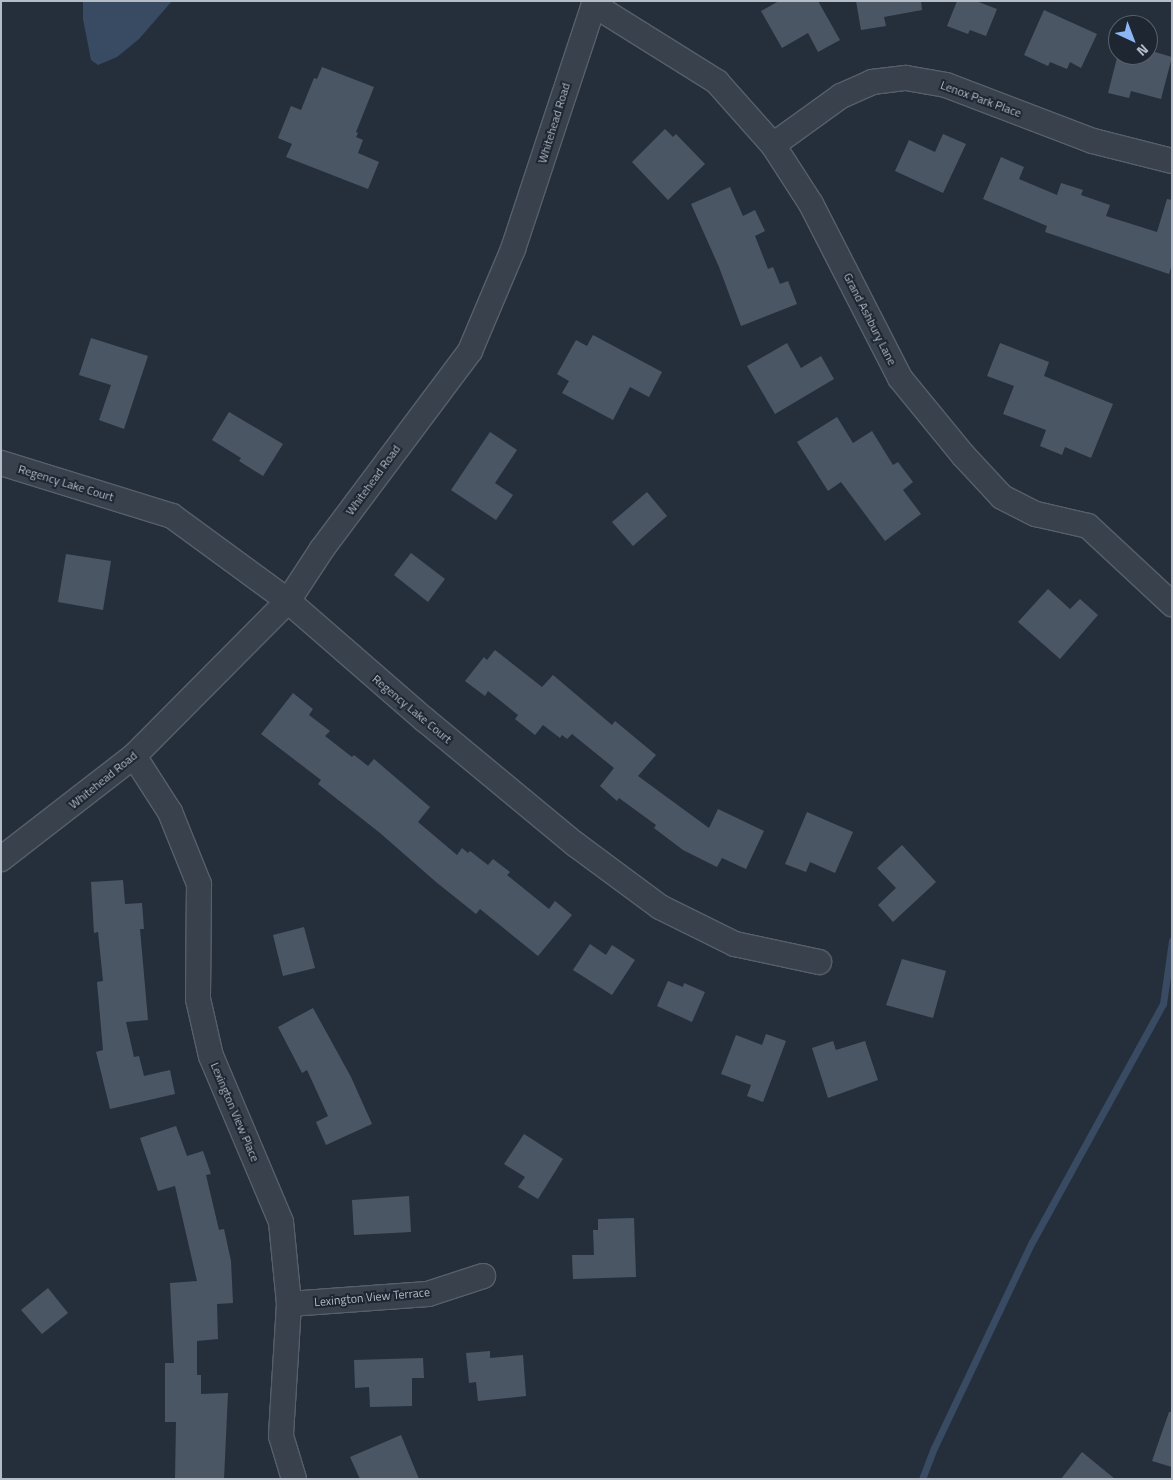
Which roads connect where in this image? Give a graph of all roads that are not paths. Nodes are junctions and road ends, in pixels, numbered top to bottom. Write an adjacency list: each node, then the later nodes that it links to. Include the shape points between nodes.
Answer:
1 (595, 3): 2 (street, Grand Ashbury Lane, via 717,82); 5 (street, Whitehead Road, via 513,249 470,351 322,549)
2 (773, 145): 3 (street, Lenox Park Place, via 841,96 872,82 906,78 946,85 1094,141); 6 (street, Grand Ashbury Lane, via 811,204 900,378 963,455 1002,497 1036,514 1088,526)
3 (1172, 161)
4 (1, 463): 5 (street, Regency Lake Court, via 172,516)
5 (288, 601): 7 (street, Whitehead Road); 9 (street, Regency Lake Court, via 537,813 660,907 735,944)
6 (1172, 604)
7 (134, 756): 8 (street, Whitehead Road); 11 (street, Lexington View Place, via 170,812 199,884 198,1000 212,1056 281,1222)
8 (1, 859)
9 (819, 962)
10 (483, 1276): 11 (street, Lexington View Terrace, via 428,1294)
11 (289, 1304): 12 (street, Lexington View Place, via 282,1436)
12 (294, 1479)

